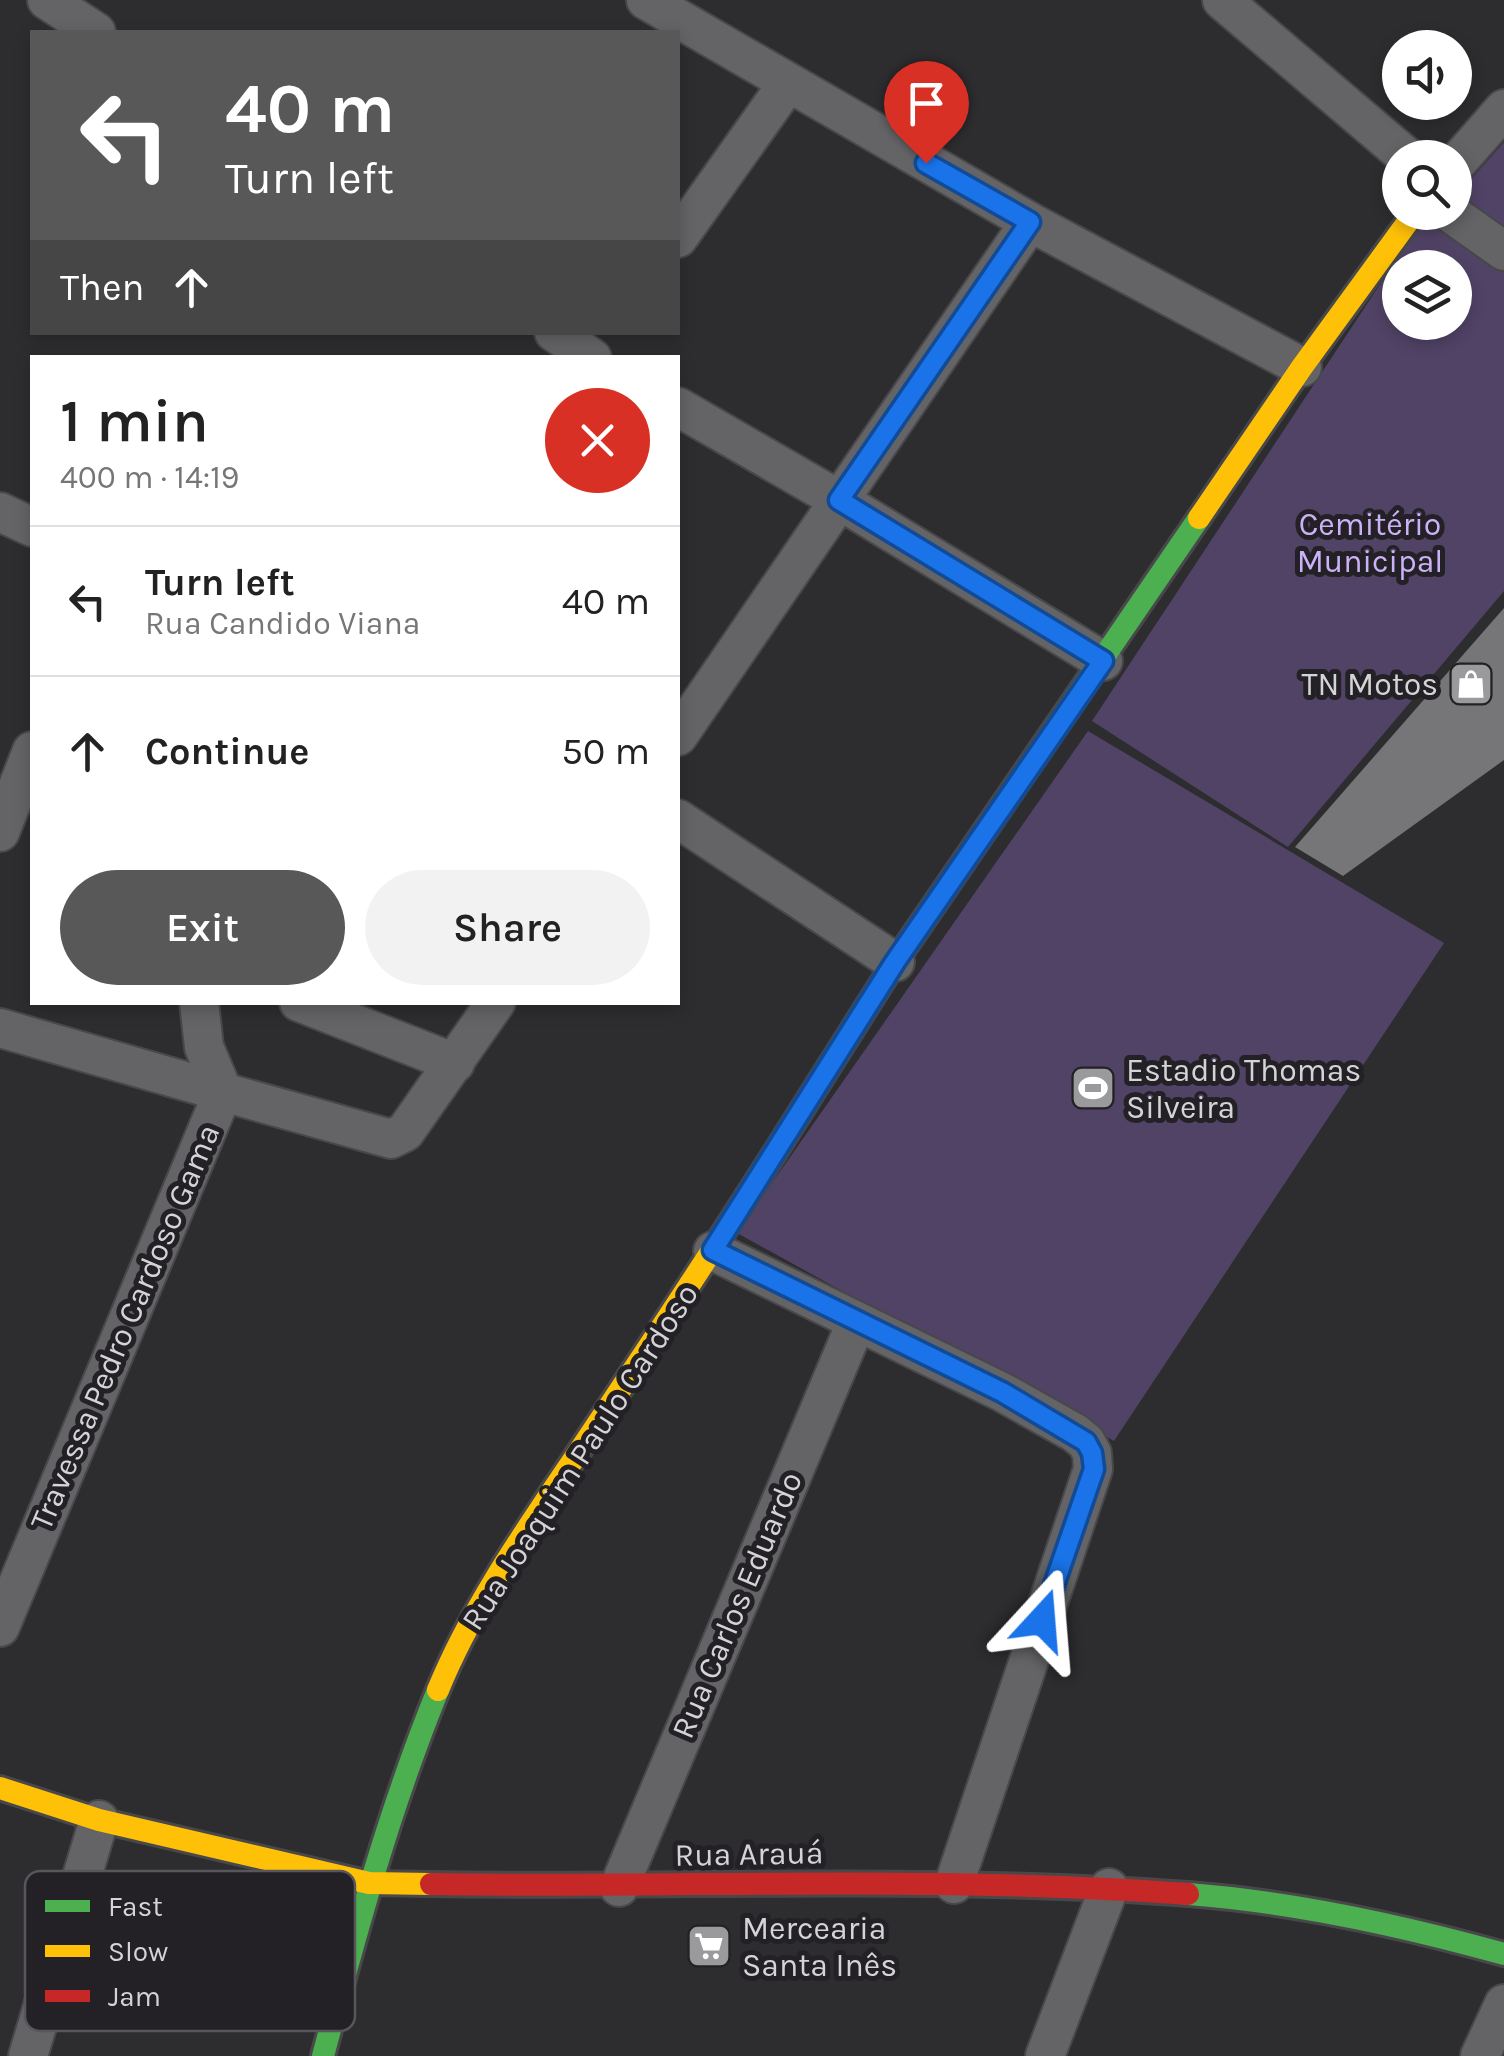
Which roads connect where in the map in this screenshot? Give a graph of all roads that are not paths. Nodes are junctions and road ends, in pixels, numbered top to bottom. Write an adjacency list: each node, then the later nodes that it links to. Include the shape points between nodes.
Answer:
1 (47, 0): 4 (street)
2 (646, 0): 5 (street)
3 (1222, 0): 7 (street)
4 (93, 30)
5 (788, 83): 9 (street); 12 (street)
6 (1504, 109): 8 (street)
7 (1387, 140)
8 (1472, 145)
9 (1030, 222): 16 (street); 18 (street)
10 (1472, 228): 13 (street)
11 (1402, 230): 16 (street, Rua Joaquim Paulo Cardoso)
12 (680, 235)
13 (1504, 251)
14 (558, 335): 15 (street)
15 (588, 355)
16 (1302, 367): 21 (street, Rua Joaquim Paulo Cardoso)
17 (680, 408): 18 (street)
18 (839, 500): 21 (street); 22 (street)
19 (0, 512): 20 (street)
20 (30, 526)
21 (1103, 661): 26 (street, Rua Joaquim Paulo Cardoso)
22 (680, 733)
23 (30, 756): 25 (street)
24 (680, 820): 26 (street)
25 (1, 825)
26 (895, 962): 33 (street, Rua Joaquim Paulo Cardoso)
27 (199, 1005): 32 (street, via 204,1047)
28 (308, 1005): 31 (street)
29 (494, 1005): 31 (street)
30 (0, 1028): 32 (street)
31 (455, 1063): 32 (street, Travessa Pedro Cardoso Gama, via 405,1132 391,1139)
32 (223, 1092): 35 (street, Travessa Pedro Cardoso Gama)
33 (713, 1250): 34 (street); 41 (street, Rua Joaquim Paulo Cardoso, via 526,1533 452,1658 408,1760)
34 (856, 1323): 42 (street, via 1002,1392 1074,1432 1092,1453 1094,1469); 43 (street, Rua Carlos Eduardo)
35 (0, 1627)
36 (0, 1788): 37 (street, Rua Arauá)
37 (99, 1820): 38 (street); 39 (street, Rua Arauá)
38 (84, 1871)
39 (321, 1871)
40 (355, 1879): 41 (street, Rua Arauá)
41 (369, 1882): 43 (street, Rua Arauá); 45 (street, Rua Joaquim Paulo Cardoso)
42 (954, 1884): 43 (street, Rua Arauá); 44 (street, Rua Arauá)
43 (619, 1888)
44 (1109, 1888): 46 (street, Rua Arauá, via 1240,1898 1398,1925); 52 (street)
45 (355, 1935)
46 (1504, 1954)
47 (1504, 2004): 53 (street)
48 (36, 2031): 50 (street)
49 (330, 2031): 51 (street, Rua Joaquim Paulo Cardoso)
50 (28, 2056)
51 (323, 2056)
52 (1045, 2056)
53 (1480, 2056)

